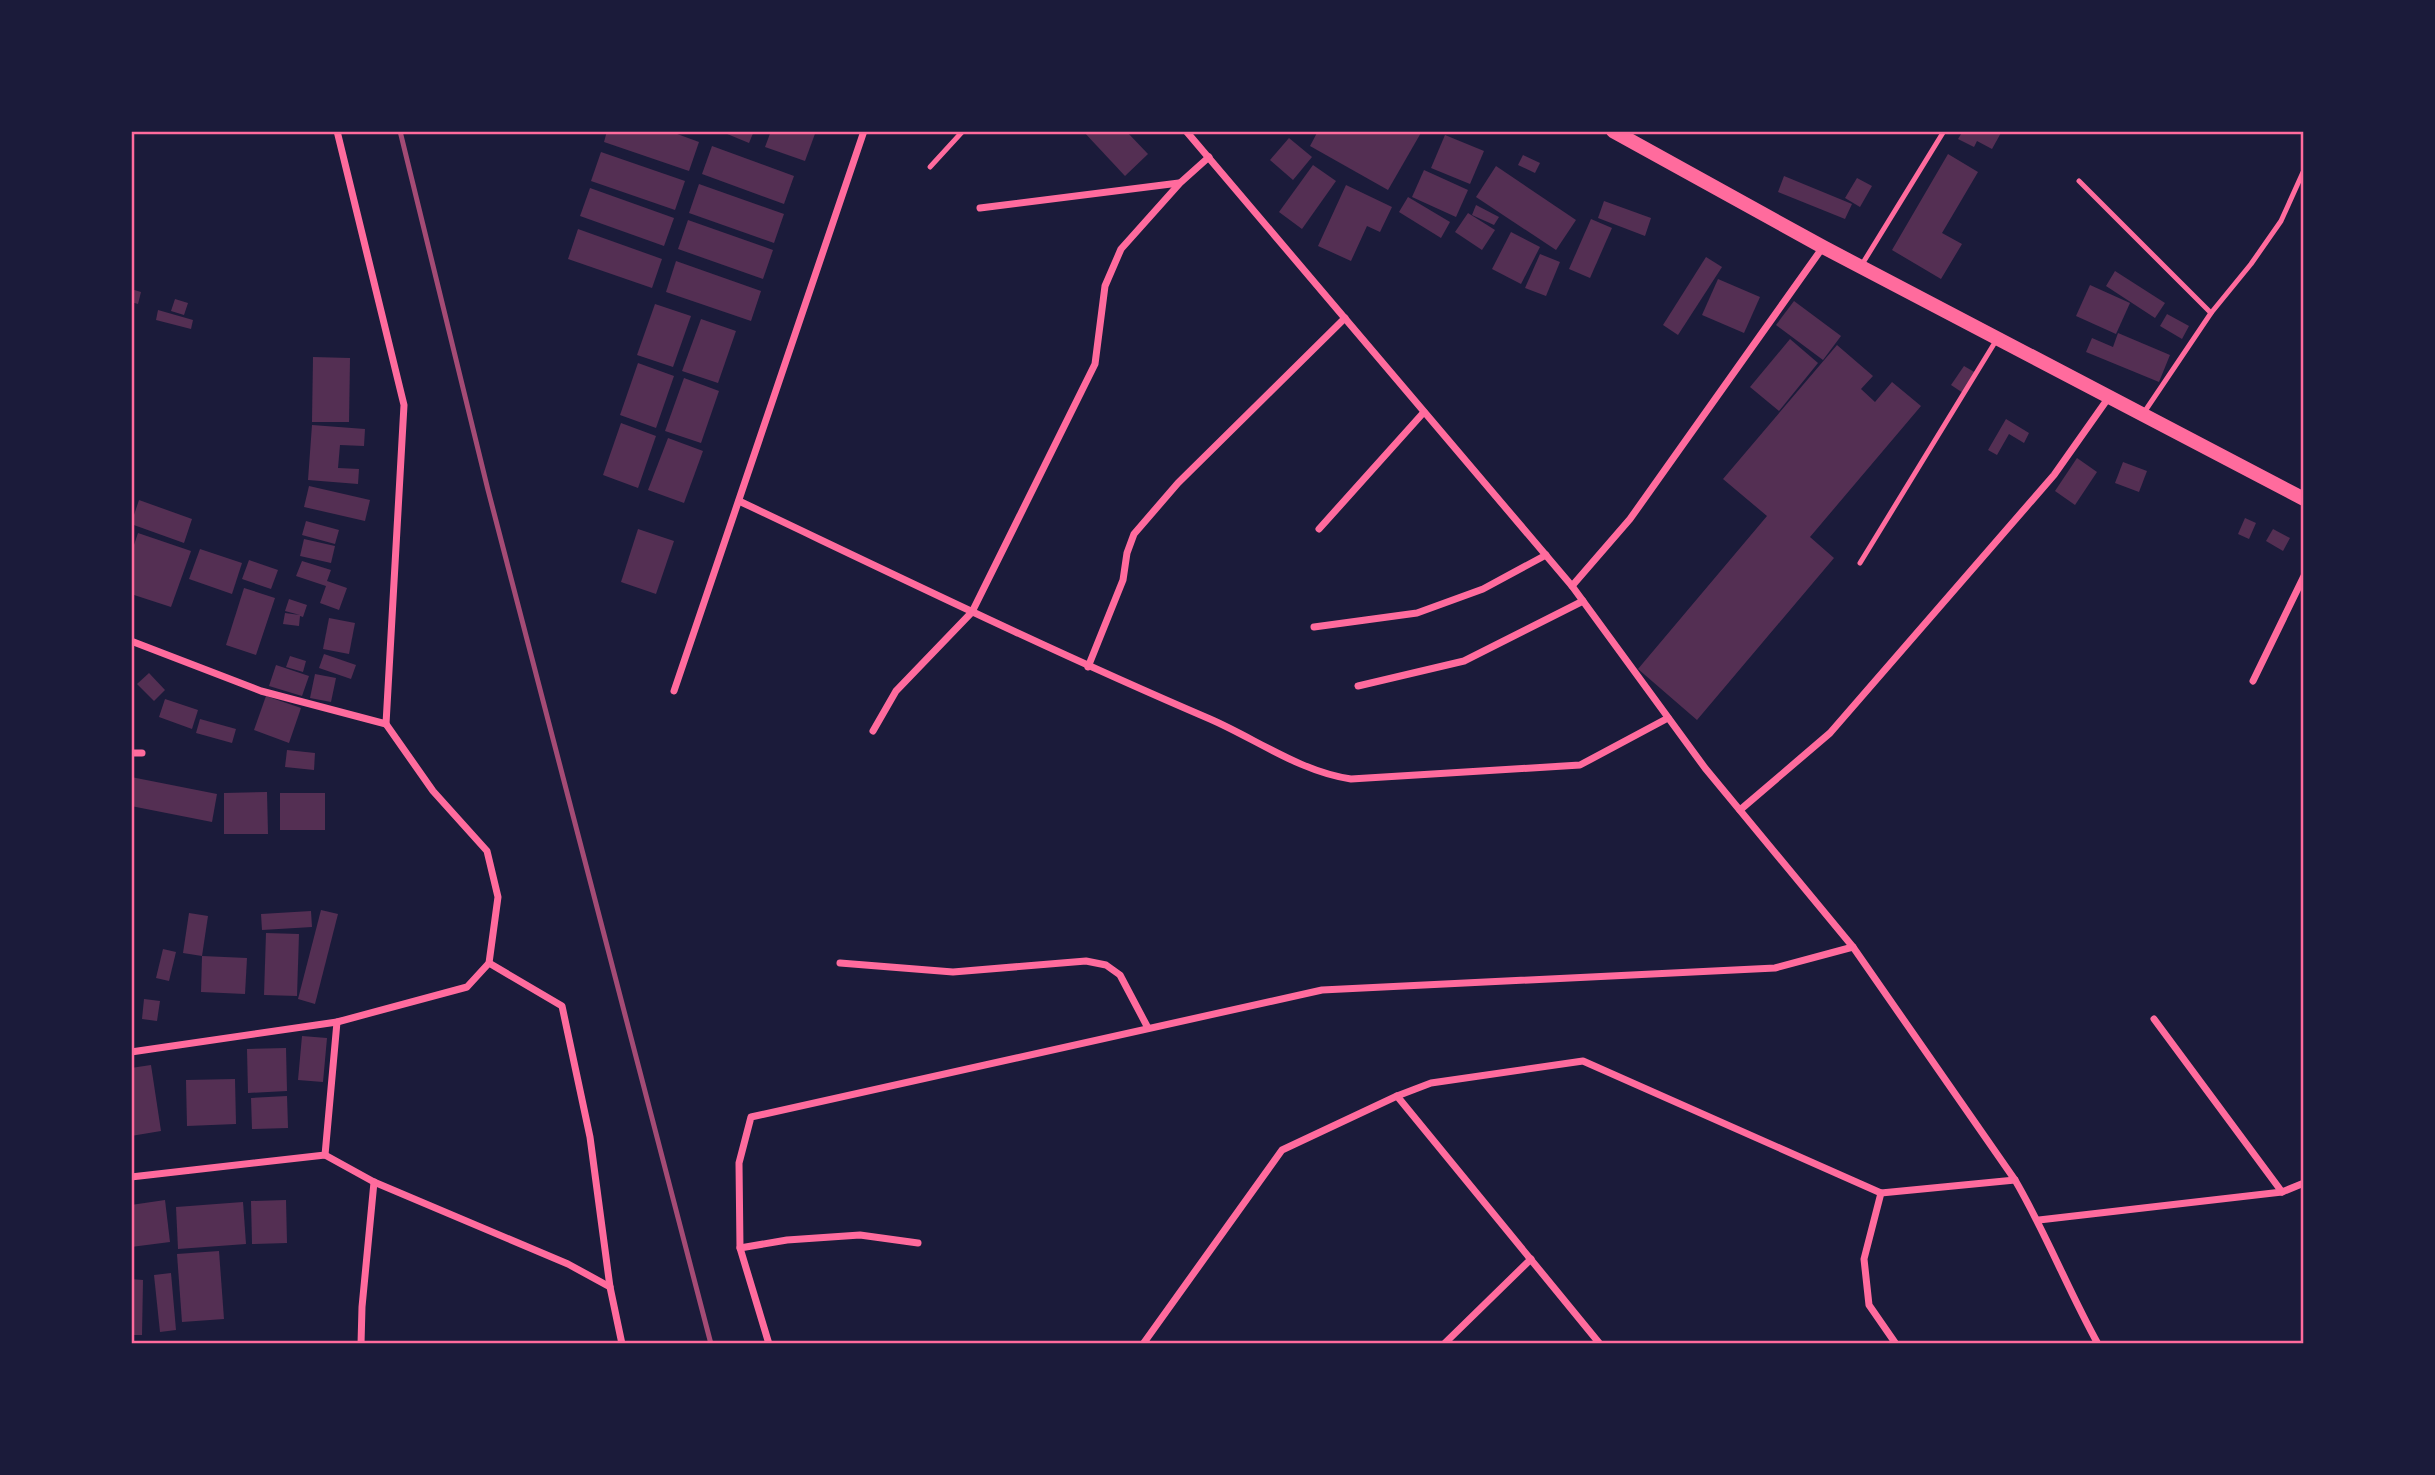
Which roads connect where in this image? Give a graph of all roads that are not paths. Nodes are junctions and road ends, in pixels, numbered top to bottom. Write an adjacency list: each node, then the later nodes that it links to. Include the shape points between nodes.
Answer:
1 (337, 131): 37 (street, via 404,405)
2 (864, 131): 22 (street)
3 (963, 131): 8 (lane)
4 (1186, 131): 7 (street)
5 (1614, 131): 13 (main road)
6 (1944, 131): 14 (lane)
7 (1209, 158): 11 (street); 16 (street)
8 (930, 167)
9 (2304, 170): 15 (lane, via 2281,221)
10 (2079, 181): 15 (lane)
11 (1180, 183): 12 (street); 29 (street, via 1121,249 1105,286 1096,364)
12 (980, 208)
13 (1823, 247): 14 (main road); 27 (street, via 1630,519)
14 (1861, 266): 17 (main road)
15 (2211, 313): 20 (lane)
16 (1345, 318): 19 (street); 32 (street, via 1178,483 1134,534 1123,580)
17 (1998, 338): 18 (main road); 25 (lane)
18 (2109, 397): 20 (main road); 41 (street, via 2054,475 1830,733)
19 (1424, 412): 23 (street); 24 (street)
20 (2143, 414): 21 (main road)
21 (2304, 499)
22 (739, 501): 29 (street); 35 (street)
23 (1318, 529)
24 (1546, 555): 27 (street); 30 (street, via 1483,589 1417,613)
25 (1860, 563)
26 (2304, 576): 33 (street)
27 (1572, 586): 28 (street)
28 (1583, 601): 34 (street, via 1464,661); 36 (street)
29 (972, 612): 32 (street); 38 (street, via 896,691)
30 (1314, 626)
31 (131, 641): 37 (street, via 261,691)
32 (1088, 667): 36 (street, via 1315,770 1351,779 1580,765)
33 (2253, 681)
34 (1357, 687)
35 (674, 691)
36 (1668, 718): 41 (street)
37 (386, 724): 43 (street, via 433,791 486,851 498,897)
38 (873, 731)
39 (131, 752): 40 (street)
40 (142, 753)
41 (1741, 810): 42 (street)
42 (1853, 947): 47 (street, via 1775,968 1322,990); 52 (street)
43 (489, 963): 46 (street, via 467,987); 61 (street, via 562,1006 590,1137)
44 (840, 963): 47 (street, via 953,972 1086,961 1105,965 1119,975)
45 (2154, 1019): 55 (street)
46 (337, 1022): 48 (street); 50 (street)
47 (1148, 1028): 59 (street, via 751,1117 739,1163)
48 (131, 1052)
49 (1397, 1096): 56 (street, via 1431,1083 1583,1061); 60 (street); 65 (street, via 1282,1150)
50 (325, 1155): 51 (street); 53 (street)
51 (131, 1177)
52 (2015, 1180): 56 (street); 57 (street)
53 (374, 1182): 61 (street, via 568,1264); 62 (street)
54 (2304, 1183): 55 (street)
55 (2282, 1192): 57 (street)
56 (1881, 1193): 68 (street, via 1864,1259 1870,1305)
57 (2039, 1220): 69 (street)
58 (918, 1243): 59 (street, via 860,1235)
59 (740, 1248): 64 (street)
60 (1531, 1259): 66 (street); 67 (street)
61 (610, 1287): 63 (street)
62 (361, 1344)
63 (622, 1344)
64 (769, 1344)
65 (1143, 1344)
66 (1444, 1344)
67 (1600, 1344)
68 (1896, 1344)
69 (2098, 1344)

